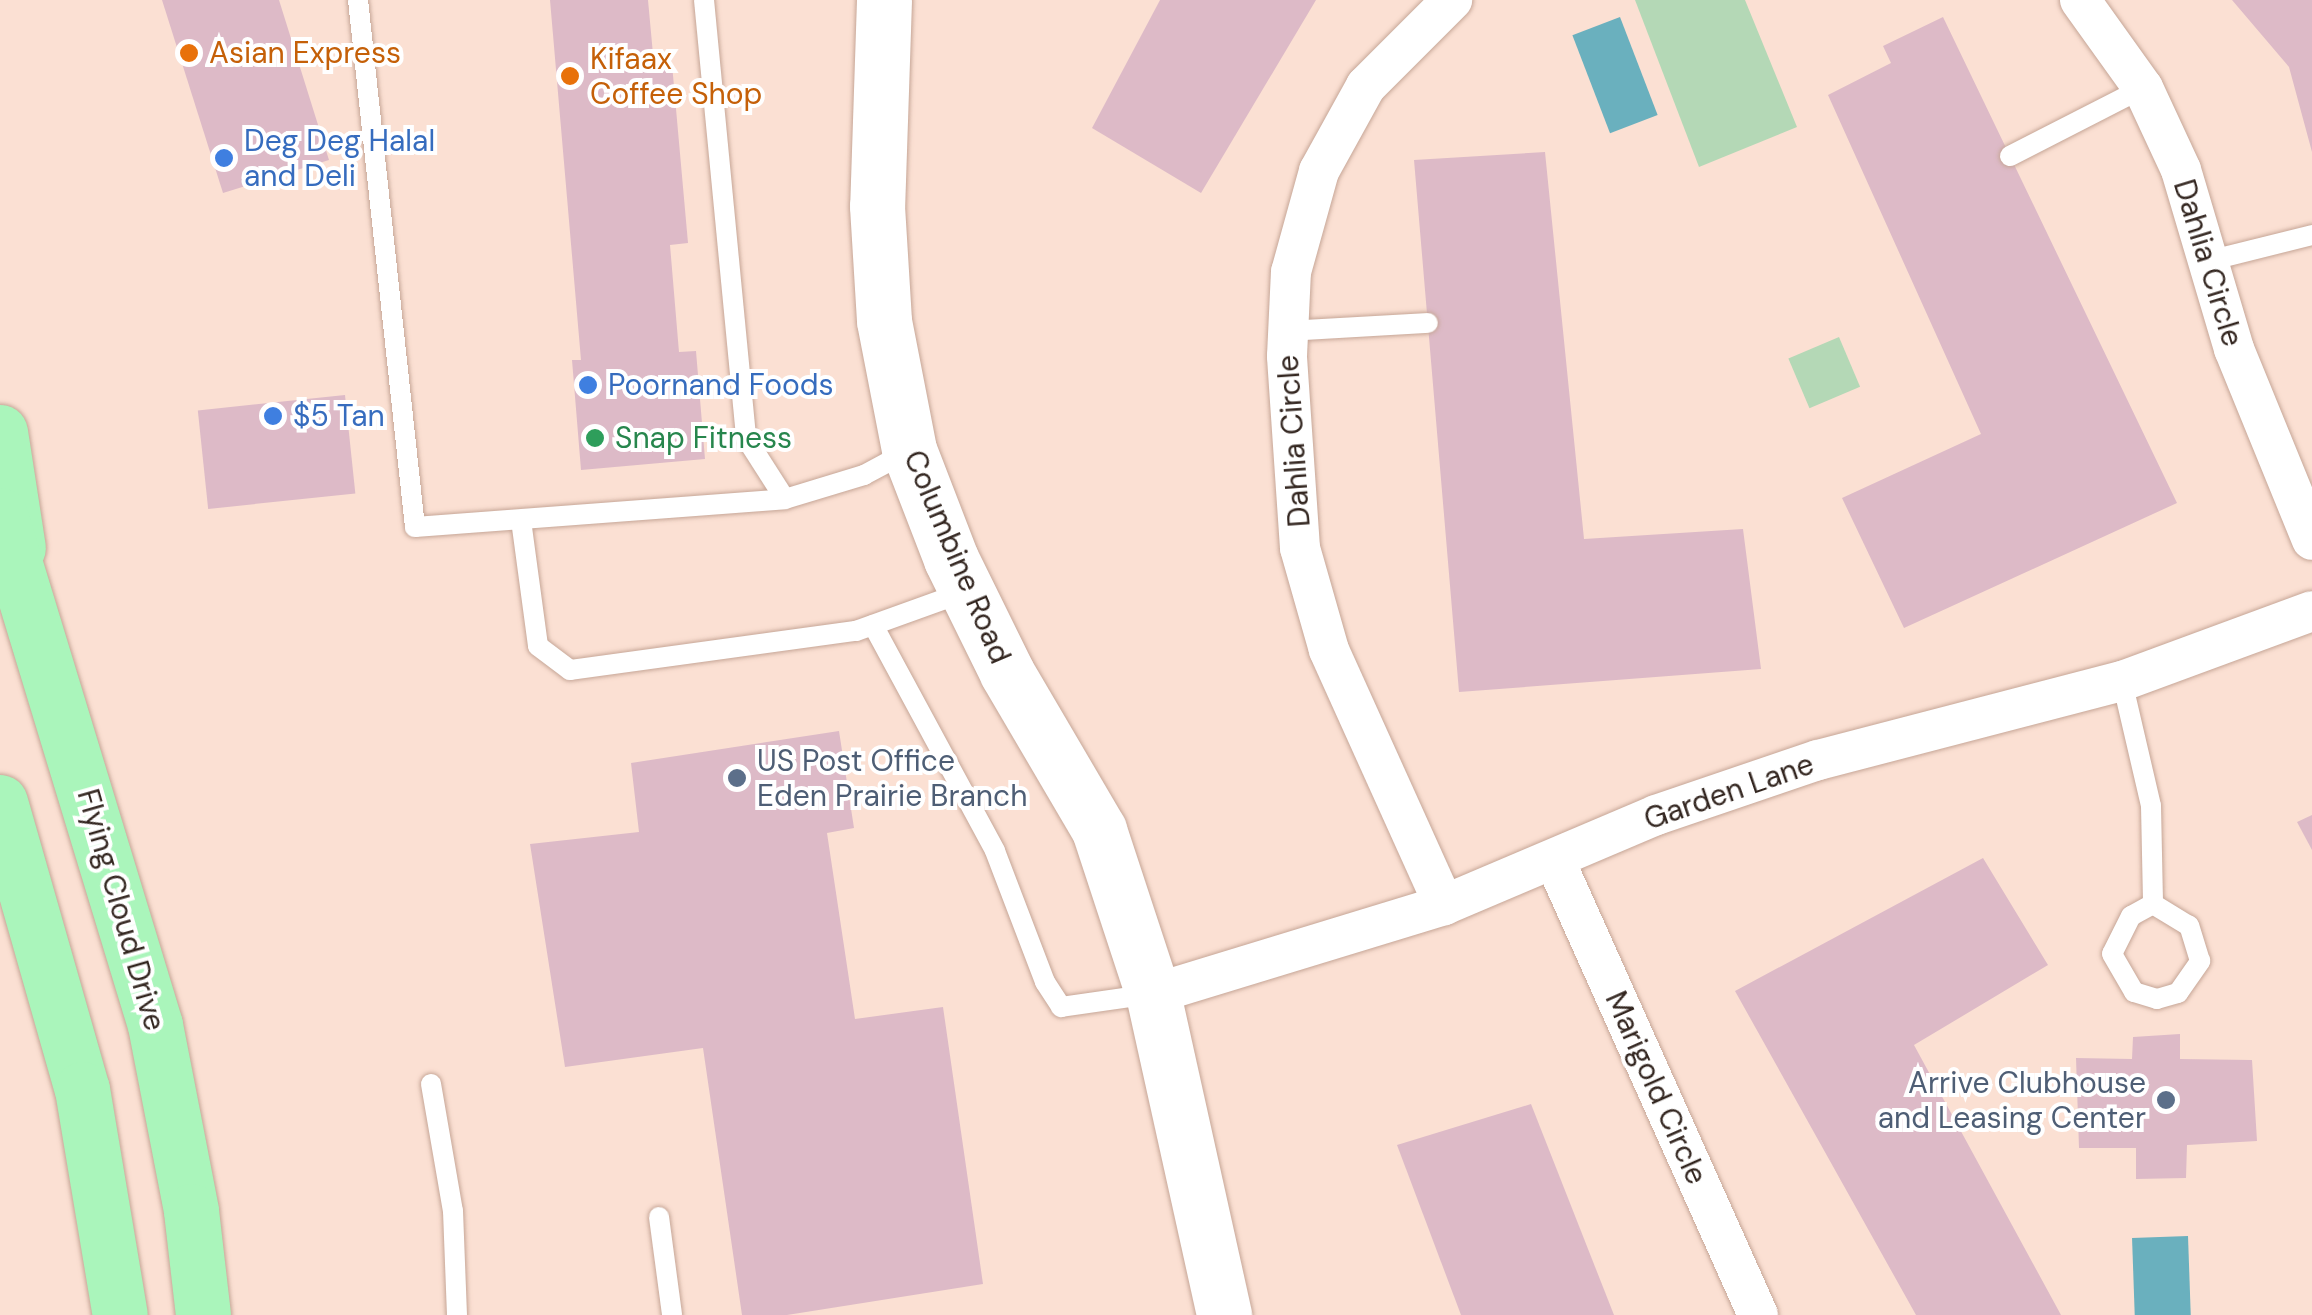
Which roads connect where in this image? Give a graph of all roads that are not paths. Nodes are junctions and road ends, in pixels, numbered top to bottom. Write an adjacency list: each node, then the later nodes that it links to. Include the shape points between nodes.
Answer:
1 (358, 0): 16 (lane, via 415,527)
2 (704, 0): 14 (lane, via 746,438)
3 (884, 0): 13 (street, Columbine Road, via 877,206 884,321)
4 (1452, 0): 11 (street, Dahlia Circle, via 1366,86 1319,172 1291,272)
5 (2080, 0): 6 (street, Dahlia Circle)
6 (2143, 88): 7 (lane); 9 (street, Dahlia Circle, via 2180,170)
7 (2010, 156)
8 (2312, 235): 9 (lane)
9 (2208, 262): 17 (street, Dahlia Circle, via 2271,452)
10 (1428, 323): 11 (lane)
11 (1288, 331): 26 (street, Dahlia Circle, via 1300,548 1329,650)
12 (0, 432): 19 (main road)
13 (909, 450): 14 (lane, via 864,474); 18 (street, Columbine Road)
14 (785, 499): 16 (lane)
15 (0, 514): 19 (main road, Flying Cloud Drive)
16 (521, 520): 21 (lane, via 538,646 570,670)
17 (2312, 540)
18 (967, 591): 21 (lane); 27 (street, Columbine Road, via 1098,830)
19 (26, 596): 31 (main road, Flying Cloud Drive, via 155,1025 191,1211)
20 (2312, 611): 22 (street, Garden Lane)
21 (873, 626): 27 (lane, via 995,850 1044,982 1062,1008)
22 (2122, 680): 24 (street, Garden Lane, via 1818,760 1656,816); 25 (lane, via 2151,806)
23 (0, 802): 30 (main road, via 82,1088)
24 (1555, 860): 26 (street, Garden Lane); 35 (street, Marigold Circle)
25 (2153, 904): 25 (lane, via 2131,916 2112,954 2134,992 2157,998 2178,993 2200,962 2190,926)
26 (1444, 905): 27 (street, Garden Lane)
27 (1154, 994): 34 (street, Columbine Road)
28 (431, 1084): 32 (lane, via 453,1211)
29 (660, 1217): 33 (lane)
30 (120, 1315)
31 (203, 1315)
32 (456, 1315)
33 (672, 1315)
34 (1224, 1315)
35 (1758, 1315)

